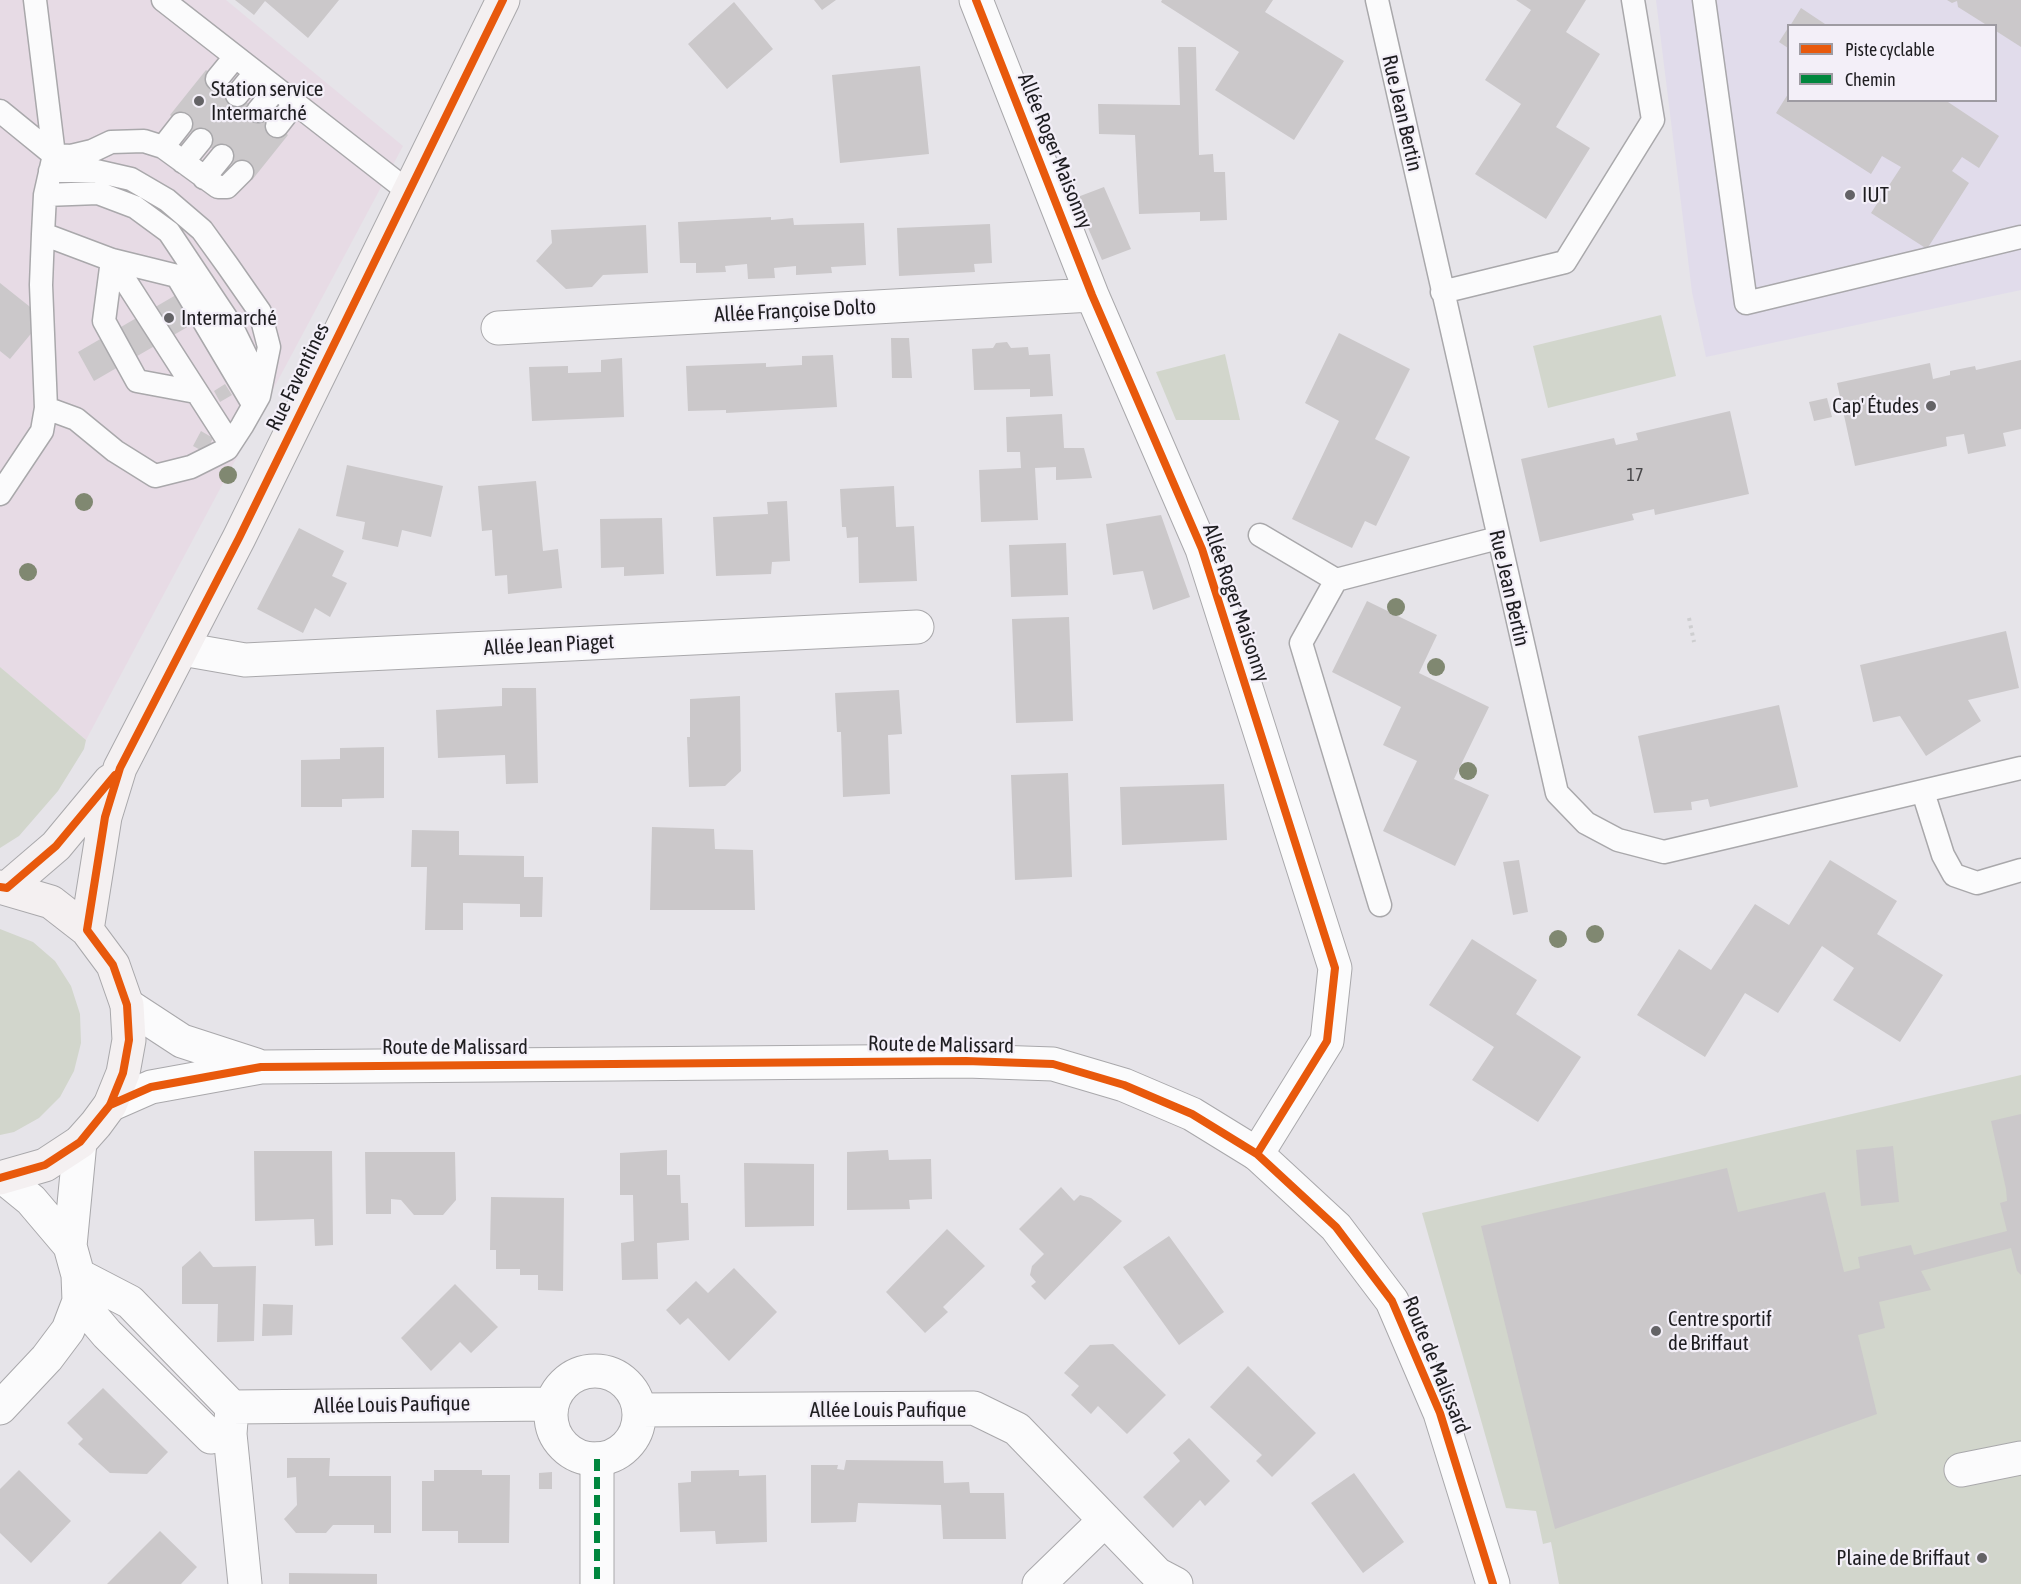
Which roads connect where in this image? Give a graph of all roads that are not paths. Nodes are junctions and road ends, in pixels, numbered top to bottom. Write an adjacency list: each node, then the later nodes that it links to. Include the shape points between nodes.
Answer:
1 (35, 0): 22 (lane)
2 (163, 0): 8 (lane)
3 (503, 0): 25 (main road, Rue Faventines)
4 (976, 0): 31 (street, Allée Roger Maisonny)
5 (1377, 0): 30 (lane, Rue Jean Bertin)
6 (1633, 0): 30 (lane, via 1653,120 1565,262)
7 (1704, 0): 28 (lane, via 1746,303)
8 (235, 57): 9 (lane); 10 (lane)
9 (255, 73): 11 (lane); 12 (lane)
10 (217, 79)
11 (276, 88): 13 (lane); 15 (lane)
12 (237, 95)
13 (295, 103): 17 (lane); 25 (lane)
14 (0, 111): 22 (lane)
15 (258, 111)
16 (181, 124): 19 (lane)
17 (277, 126)
18 (201, 140): 21 (lane)
19 (163, 147): 21 (lane); 22 (lane, via 124,140)
20 (222, 156): 24 (lane)
21 (183, 162): 24 (lane)
22 (52, 163): 26 (lane); 34 (lane, via 131,179 167,200 202,230 260,312 269,347)
23 (242, 172): 24 (lane, via 227,187 218,187)
24 (204, 178)
25 (409, 192): 42 (main road, Rue Faventines)
26 (45, 195): 27 (lane); 34 (lane, via 98,193 135,207 169,232 231,325 250,364)
27 (43, 234): 29 (lane); 35 (lane)
28 (2021, 237)
29 (112, 260): 33 (lane); 33 (lane, via 104,321 137,381); 34 (lane, via 177,276)
30 (1442, 292): 39 (lane, Rue Jean Bertin)
31 (1092, 295): 32 (street, Allée Françoise Dolto); 54 (street, Allée Roger Maisonny, via 1202,549 1335,968 1327,1041)
32 (498, 328)
33 (196, 392): 36 (lane)
34 (256, 400): 36 (lane)
35 (46, 408): 36 (lane, via 76,419 115,451 155,476 191,467 227,449); 37 (lane, via 42,431)
36 (230, 442)
37 (0, 494)
38 (1260, 535): 40 (lane)
39 (1498, 538): 40 (lane); 45 (lane, Rue Jean Bertin, via 1557,793 1586,823 1618,840 1664,852)
40 (1336, 580): 48 (lane, via 1301,643)
41 (917, 627): 42 (street, Allée Jean Piaget, via 245,660)
42 (182, 649): 43 (main road, Rue Faventines)
43 (120, 768): 47 (main road, Rue Faventines, via 56,846); 49 (main road, Rue Faventines, via 105,818)
44 (2021, 768): 45 (lane, Rue Jean Bertin)
45 (1923, 792): 46 (lane, via 1943,855 1954,875 1977,883)
46 (2021, 870)
47 (4, 888): 49 (main road, via 51,902)
48 (1380, 904)
49 (87, 930): 50 (main road, via 113,965)
50 (127, 1005): 51 (street, Route de Malissard, via 182,1041); 52 (main road, via 129,1040 123,1073)
51 (261, 1066): 52 (street, Route de Malissard, via 151,1087); 54 (street, Route de Malissard, via 966,1061 1053,1064 1124,1085 1192,1114)
52 (110, 1105): 53 (main road)
53 (80, 1142): 55 (main road, via 45,1165); 56 (street)
54 (1257, 1154): 69 (street, Route de Malissard, via 1336,1227 1392,1301 1440,1413)
55 (2, 1178): 56 (street, Allée Louis Paufique, via 30,1200)
56 (76, 1274): 58 (street, via 68,1330); 60 (street, Allée Louis Paufique, via 107,1334 211,1437)
57 (552, 1404): 59 (street, via 568,1378 590,1370 614,1374 633,1389); 60 (street, Allée Louis Paufique); 62 (street, via 550,1417 557,1438 578,1456)
58 (0, 1408)
59 (640, 1410): 62 (street, via 636,1433 622,1451); 64 (street, Allée Louis Paufique, via 974,1408 1017,1429)
60 (231, 1421): 65 (street)
61 (2021, 1458): 63 (street)
62 (597, 1460): 66 (street)
63 (1961, 1470)
64 (1105, 1520): 67 (street); 68 (street, Allée Louis Paufique, via 1157,1574)
65 (245, 1584)
66 (597, 1584)
67 (1039, 1584)
68 (1176, 1584)
69 (1493, 1584)

